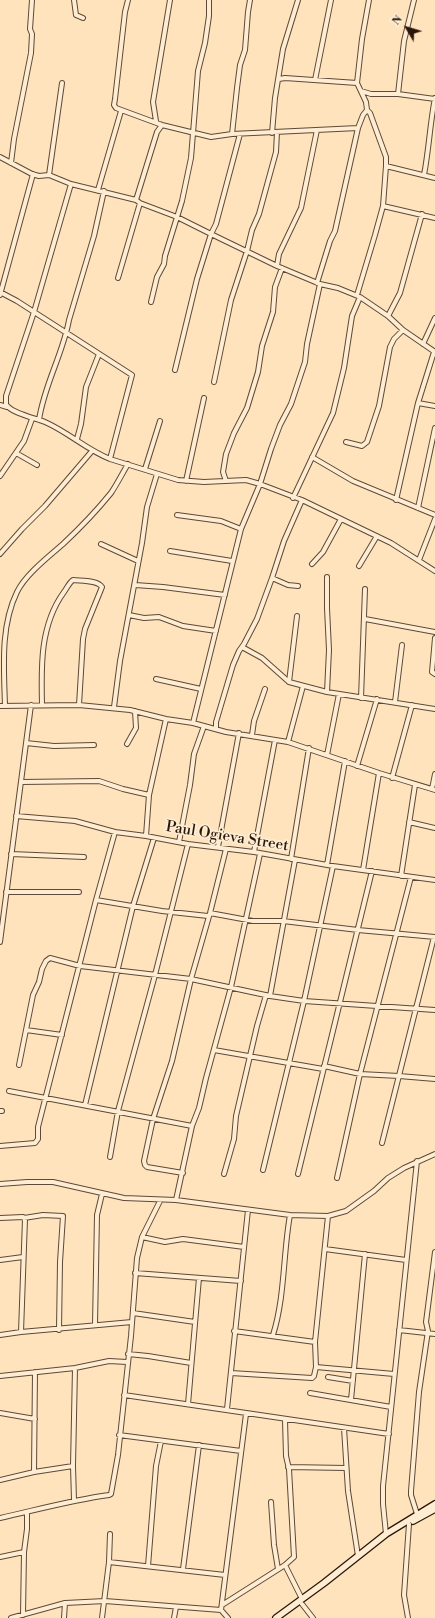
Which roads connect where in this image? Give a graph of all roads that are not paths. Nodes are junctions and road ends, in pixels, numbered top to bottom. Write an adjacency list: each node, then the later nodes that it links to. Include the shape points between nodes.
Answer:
1 (32, 0): 33 (street, via 31,53)
2 (74, 0): 11 (street, via 76,15)
3 (128, 0): 22 (street, via 114,105)
4 (170, 0): 23 (street, via 153,102)
5 (209, 0): 28 (street, via 205,43 198,72)
6 (250, 0): 30 (street)
7 (298, 0): 12 (street, via 285,42)
8 (331, 0): 13 (street)
9 (369, 0): 15 (street)
10 (414, 0): 18 (street, via 404,41)
11 (83, 18)
12 (279, 79): 13 (street); 29 (street)
13 (315, 80): 15 (street)
14 (62, 83): 36 (street)
15 (357, 83): 16 (street)
16 (361, 91): 17 (street); 20 (street)
17 (371, 94): 18 (street); 20 (street)
18 (398, 94): 19 (street)
19 (435, 99): 37 (street)
20 (366, 102): 21 (street)
21 (367, 110): 25 (street); 34 (street, via 386,157)
22 (121, 111): 23 (street); 40 (street)
23 (156, 121): 24 (street)
24 (162, 124): 28 (street); 42 (street, via 157,132)
25 (358, 128): 26 (street); 52 (street, via 336,231 330,241)
26 (317, 130): 27 (street); 49 (street, via 301,208 279,254)
27 (277, 132): 29 (street); 48 (street, via 276,152)
28 (193, 133): 30 (street, via 211,137); 45 (street, via 191,158)
29 (272, 133): 31 (street)
30 (232, 134): 31 (street)
31 (240, 134): 47 (street)
32 (0, 157): 33 (street)
33 (11, 163): 35 (street)
34 (386, 166): 37 (street); 43 (street)
35 (34, 174): 36 (street); 53 (street)
36 (49, 175): 39 (street)
37 (424, 175): 38 (street)
38 (435, 178)
39 (71, 184): 40 (street); 56 (street)
40 (98, 190): 41 (street)
41 (104, 191): 42 (street); 60 (street)
42 (138, 201): 45 (street); 51 (street)
43 (383, 206): 44 (street); 54 (street)
44 (422, 214): 46 (street); 57 (street, via 400,293)
45 (176, 217): 47 (street); 55 (street)
46 (435, 218)
47 (211, 234): 48 (street); 64 (street, via 197,278)
48 (247, 251): 49 (street); 65 (street, via 231,300)
49 (277, 266): 50 (street)
50 (282, 268): 52 (street); 87 (street, via 275,288 273,312 262,346 258,372 247,408 226,454 223,472)
51 (118, 278)
52 (319, 283): 54 (street); 88 (street, via 305,362)
53 (0, 293): 56 (street)
54 (358, 296): 57 (street); 79 (street, via 333,413)
55 (151, 302)
56 (34, 312): 60 (street); 70 (street, via 6,396)
57 (388, 316): 59 (street)
58 (435, 318): 61 (street)
59 (403, 330): 61 (street); 76 (street, via 390,347 379,406 367,442 362,446)
60 (67, 334): 63 (street); 72 (street)
61 (424, 344): 62 (street)
62 (435, 352): 67 (street)
63 (100, 354): 75 (street, via 86,387); 80 (street, via 132,375)
64 (175, 370)
65 (214, 382)
66 (204, 398): 86 (street)
67 (418, 403): 69 (street); 91 (street)
68 (0, 405): 70 (street)
69 (435, 406)
70 (7, 407): 71 (street)
71 (32, 419): 72 (street); 78 (street, via 24,441)
72 (39, 420): 75 (street)
73 (160, 421): 83 (street)
74 (435, 428): 92 (street)
75 (77, 439): 77 (street)
76 (346, 442)
77 (92, 451): 80 (street); 101 (street)
78 (16, 453): 82 (street); 85 (street)
79 (312, 457): 89 (street); 91 (street, via 353,481)
80 (110, 459): 81 (street)
81 (128, 464): 83 (street); 137 (street, via 112,492 17,591 4,648)
82 (37, 465)
83 (145, 469): 84 (street)
84 (158, 474): 86 (street); 103 (street, via 147,507)
85 (0, 476)
86 (186, 480): 87 (street)
87 (226, 481): 88 (street, via 249,481)
88 (260, 484): 89 (street); 97 (street)
89 (293, 498): 90 (street)
90 (302, 500): 95 (street); 109 (street, via 284,541)
91 (396, 500): 92 (street)
92 (418, 508): 93 (street)
93 (435, 514)
94 (177, 515): 97 (street, via 221,521)
95 (341, 519): 98 (street); 105 (street)
96 (435, 519): 102 (street)
97 (242, 529): 104 (street)
98 (377, 536): 102 (street); 106 (street)
99 (101, 544): 103 (street)
100 (170, 551): 104 (street)
101 (0, 554)
102 (419, 560): 107 (street)
103 (138, 561): 110 (street)
104 (232, 561): 113 (street)
105 (312, 564)
106 (359, 566)
107 (435, 571)
108 (327, 577): 128 (street)
109 (272, 578): 111 (street); 121 (street, via 257,619)
110 (135, 585): 113 (street); 114 (street)
111 (298, 586)
112 (365, 589): 116 (street)
113 (225, 595): 117 (street)
114 (129, 615): 117 (street, via 144,618 160,617 183,626); 138 (street)
115 (297, 616): 124 (street)
116 (364, 618): 118 (street); 130 (street)
117 (216, 631): 126 (street)
118 (435, 632)
119 (435, 638): 122 (street, via 432,672)
120 (402, 645): 132 (street)
121 (242, 647): 124 (street, via 262,658); 144 (street, via 233,665)
122 (435, 674)
123 (156, 679): 126 (street)
124 (289, 682): 125 (street)
125 (303, 686): 128 (street); 148 (street)
126 (201, 689): 142 (street)
127 (265, 689): 146 (street)
128 (327, 692): 129 (street)
129 (339, 694): 130 (street); 153 (street)
130 (361, 698): 131 (street)
131 (377, 699): 132 (street); 155 (street)
132 (395, 702): 136 (street)
133 (42, 704): 134 (street); 135 (street); 135 (street, via 41,668 44,638 58,599 73,580 96,582 102,587 83,639)
134 (31, 705): 137 (street); 149 (street)
135 (79, 705): 138 (street)
136 (412, 705): 139 (street); 158 (street)
137 (2, 706)
138 (114, 707): 140 (street)
139 (435, 709)
140 (135, 711): 141 (street); 150 (street, via 136,728)
141 (166, 718): 142 (street); 162 (street)
142 (193, 723): 143 (street)
143 (204, 726): 144 (street); 169 (street, via 194,754)
144 (216, 729): 145 (street)
145 (239, 733): 146 (street); 171 (street)
146 (252, 735): 147 (street)
147 (275, 740): 148 (street); 173 (street)
148 (288, 742): 152 (street)
149 (26, 743): 151 (street, via 54,746); 159 (street)
150 (127, 744)
151 (94, 745)
152 (309, 748): 153 (street); 177 (street)
153 (327, 755): 154 (street)
154 (345, 761): 155 (street); 178 (street)
155 (357, 766): 156 (street)
156 (379, 774): 158 (street); 180 (street)
157 (435, 774): 161 (street)
158 (392, 778): 160 (street)
159 (21, 782): 162 (street, via 99,781); 163 (street)
160 (415, 785): 161 (street); 164 (street)
161 (434, 789)
162 (149, 795): 167 (street)
163 (16, 816): 166 (street, Paul Ogieva Street, via 75,821); 174 (street)
164 (409, 822): 165 (street); 182 (street)
165 (435, 828)
166 (115, 832): 167 (street, Paul Ogieva Street); 187 (street)
167 (146, 836): 168 (street, Paul Ogieva Street)
168 (154, 838): 169 (street, Paul Ogieva Street); 188 (street)
169 (179, 842): 170 (street, Paul Ogieva Street)
170 (188, 844): 171 (street, Paul Ogieva Street); 189 (street)
171 (218, 847): 172 (street, Paul Ogieva Street)
172 (226, 849): 173 (street, Paul Ogieva Street); 190 (street)
173 (254, 852): 175 (street, Paul Ogieva Street)
174 (11, 854): 176 (street); 185 (street)
175 (260, 854): 177 (street, Paul Ogieva Street); 191 (street)
176 (84, 857)
177 (293, 859): 178 (street, Paul Ogieva Street); 192 (street)
178 (327, 865): 179 (street, Paul Ogieva Street)
179 (333, 866): 180 (street, Paul Ogieva Street); 193 (street)
180 (363, 870): 181 (street, Paul Ogieva Street)
181 (372, 871): 182 (street, Paul Ogieva Street); 194 (street)
182 (402, 876): 183 (street, Paul Ogieva Street)
183 (411, 877): 184 (street, Paul Ogieva Street); 195 (street)
184 (435, 880)
185 (6, 892): 186 (street); 197 (street)
186 (79, 892)
187 (96, 900): 188 (street); 198 (street)
188 (133, 906): 189 (street); 199 (street)
189 (170, 912): 190 (street); 200 (street)
190 (209, 914): 191 (street); 201 (street)
191 (246, 919): 192 (street); 202 (street)
192 (283, 921): 193 (street); 203 (street)
193 (320, 926): 194 (street); 204 (street)
194 (358, 930): 195 (street); 205 (street)
195 (396, 933): 196 (street); 206 (street)
196 (434, 937): 207 (street)
197 (0, 942)
198 (80, 966): 199 (street); 209 (street, via 50,958 46,961 33,995); 210 (street)
199 (117, 969): 200 (street); 221 (street)
200 (155, 975): 201 (street); 222 (street)
201 (191, 979): 202 (street); 223 (street, via 172,1061)
202 (231, 988): 203 (street); 211 (street)
203 (268, 995): 204 (street); 212 (street, via 257,1026)
204 (304, 1001): 205 (street); 213 (street)
205 (341, 1002): 206 (street); 215 (street)
206 (378, 1007): 207 (street); 216 (street)
207 (417, 1009): 208 (street); 217 (street)
208 (435, 1010)
209 (26, 1030): 210 (street); 214 (street)
210 (62, 1035): 220 (street)
211 (214, 1050): 212 (street); 224 (street)
212 (251, 1058): 213 (street); 232 (street)
213 (288, 1063): 215 (street); 230 (street)
214 (19, 1065)
215 (324, 1067): 216 (street); 233 (street)
216 (360, 1074): 217 (street); 234 (street)
217 (399, 1076): 218 (street); 225 (street)
218 (435, 1079)
219 (9, 1091): 220 (street)
220 (46, 1097): 221 (street); 226 (street, via 37,1142)
221 (85, 1105): 222 (street)
222 (118, 1111): 223 (street); 228 (street)
223 (153, 1119): 224 (street); 231 (street, via 145,1165)
224 (192, 1126): 231 (street)
225 (382, 1143)
226 (0, 1146)
227 (435, 1154): 229 (street)
228 (110, 1158)
229 (417, 1161): 241 (street, via 388,1178 374,1192 346,1211); 251 (street)
230 (263, 1170)
231 (182, 1173): 237 (street)
232 (224, 1174)
233 (298, 1174)
234 (337, 1178)
235 (0, 1184): 236 (street, via 53,1182)
236 (102, 1194): 238 (street); 258 (street, via 97,1215)
237 (176, 1200): 238 (street); 239 (street)
238 (160, 1201): 244 (street)
239 (248, 1210): 240 (street); 245 (street)
240 (290, 1215): 241 (street); 266 (street, via 281,1295)
241 (328, 1216): 246 (street)
242 (0, 1218): 243 (street)
243 (24, 1218): 249 (street); 259 (street, via 62,1216)
244 (142, 1237): 245 (street, via 165,1242 184,1239); 252 (street)
245 (244, 1247): 254 (street)
246 (325, 1249): 248 (street); 267 (street)
247 (435, 1252): 263 (street, via 426,1322)
248 (365, 1254): 251 (street); 273 (street)
249 (24, 1256): 250 (street); 262 (street)
250 (0, 1260)
251 (406, 1260): 260 (street)
252 (135, 1273): 253 (street); 255 (street)
253 (199, 1278): 254 (street); 257 (street)
254 (240, 1281): 261 (street)
255 (133, 1313): 256 (street); 257 (street)
256 (132, 1322): 258 (street); 268 (street)
257 (195, 1322): 270 (street)
258 (95, 1325): 259 (street)
259 (59, 1330): 262 (street)
260 (399, 1330): 263 (street); 276 (street)
261 (234, 1331): 266 (street); 275 (street)
262 (21, 1332): 265 (street)
263 (428, 1333): 264 (street); 306 (street, via 411,1491)
264 (435, 1334)
265 (0, 1335)
266 (273, 1335): 267 (street)
267 (315, 1342): 271 (street)
268 (128, 1354): 269 (street); 270 (street)
269 (127, 1362): 272 (street, via 109,1362); 281 (street)
270 (191, 1364): 283 (street)
271 (316, 1367): 273 (street); 275 (street, via 312,1378)
272 (75, 1368): 274 (street); 296 (street)
273 (355, 1370): 276 (street); 279 (street)
274 (35, 1372): 277 (street); 288 (street)
275 (231, 1373): 285 (street)
276 (394, 1374): 284 (street)
277 (0, 1376)
278 (328, 1377): 279 (street)
279 (354, 1381): 282 (street)
280 (310, 1393): 282 (street)
281 (124, 1395): 283 (street); 292 (street)
282 (351, 1400): 284 (street)
283 (188, 1404): 285 (street)
284 (391, 1407): 291 (street)
285 (227, 1409): 287 (street)
286 (0, 1413): 288 (street)
287 (246, 1414): 289 (street); 295 (street)
288 (35, 1419): 299 (street)
289 (285, 1420): 290 (street); 297 (street)
290 (344, 1428): 291 (street); 298 (street)
291 (389, 1434): 310 (street, via 383,1504)
292 (119, 1435): 293 (street); 301 (street, via 111,1494)
293 (160, 1441): 294 (street); 316 (street)
294 (199, 1445): 295 (street); 318 (street)
295 (242, 1451): 319 (street)
296 (72, 1466): 299 (street); 301 (street)
297 (288, 1467): 298 (street); 315 (street, via 294,1557)
298 (346, 1468): 312 (street)
299 (34, 1472): 300 (street)
300 (0, 1479)
301 (74, 1500): 305 (street)
302 (271, 1502): 317 (street)
303 (435, 1504): 306 (street)
304 (435, 1509): 308 (street)
305 (27, 1512): 307 (street); 311 (street)
306 (417, 1514): 310 (street)
307 (0, 1518)
308 (409, 1524): 321 (street); 334 (street, via 404,1595)
309 (110, 1534): 314 (street)
310 (386, 1534): 312 (street)
311 (24, 1552): 313 (street); 325 (street)
312 (358, 1556): 321 (street)
313 (0, 1557)
314 (109, 1562): 316 (street); 320 (street)
315 (285, 1565): 317 (street); 321 (street)
316 (148, 1566): 318 (street)
317 (278, 1569): 324 (street)
318 (184, 1570): 319 (street)
319 (226, 1575): 324 (street)
320 (105, 1601): 322 (street); 323 (street); 328 (street)
321 (302, 1602): 331 (street); 332 (street); 333 (street)
322 (65, 1603): 325 (street); 327 (street)
323 (176, 1607): 324 (street); 329 (street)
324 (221, 1608): 330 (street)
325 (23, 1615): 326 (street)
326 (11, 1618)
327 (64, 1618)
328 (102, 1618)
329 (174, 1618)
330 (228, 1618)
331 (276, 1618)
332 (283, 1618)
333 (312, 1618)
334 (408, 1618)

